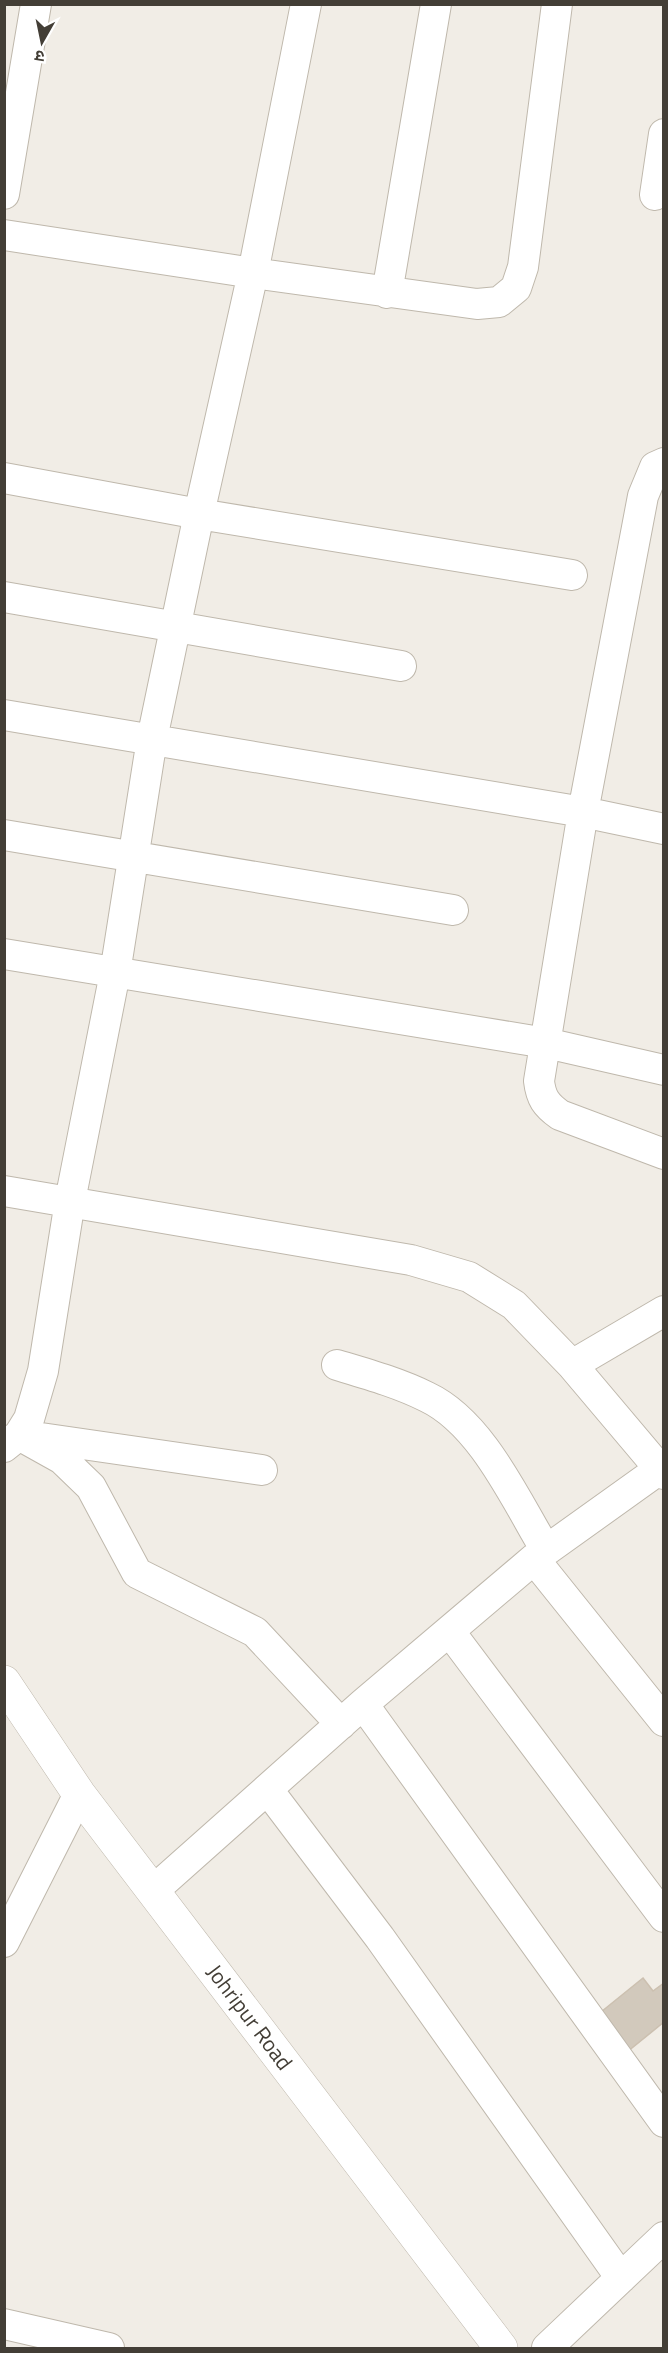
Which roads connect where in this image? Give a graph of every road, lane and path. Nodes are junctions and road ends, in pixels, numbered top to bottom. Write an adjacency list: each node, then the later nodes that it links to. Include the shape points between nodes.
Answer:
1 (36, 4): 6 (street)
2 (306, 4): 9 (street)
3 (436, 4): 10 (street)
4 (557, 4): 10 (street, via 523,267 516,288 499,302 477,304)
5 (663, 134): 7 (street)
6 (4, 194)
7 (655, 195)
8 (4, 234): 9 (street)
9 (253, 273): 10 (street); 13 (street)
10 (387, 293)
11 (663, 463): 20 (street, via 655,467 643,496)
12 (4, 478): 13 (street)
13 (199, 514): 14 (street); 16 (street)
14 (572, 575)
15 (4, 597): 16 (street)
16 (175, 628): 17 (street); 19 (street)
17 (401, 666)
18 (4, 715): 19 (street)
19 (152, 739): 20 (street); 23 (street)
20 (583, 812): 21 (street); 27 (street)
21 (663, 830)
22 (4, 835): 23 (street)
23 (133, 858): 24 (street); 26 (street)
24 (453, 910)
25 (4, 954): 26 (street)
26 (115, 973): 27 (street); 31 (street)
27 (546, 1043): 28 (street); 29 (street, via 539,1081 540,1094 548,1106)
28 (663, 1070)
29 (663, 1154)
30 (4, 1191): 31 (street)
31 (70, 1201): 34 (street, via 411,1260 469,1277 514,1305); 35 (street, via 43,1371 29,1419)
32 (663, 1311): 34 (street)
33 (337, 1365): 38 (street, via 429,1398 461,1422 480,1442)
34 (572, 1365): 37 (street)
35 (12, 1441): 36 (street); 43 (street, via 62,1459 91,1487 137,1573 255,1632)
36 (262, 1470)
37 (662, 1470): 38 (street)
38 (540, 1555): 39 (street); 42 (street)
39 (450, 1632): 41 (street); 48 (street)
40 (4, 1682): 45 (street, Johripur Road)
41 (363, 1704): 43 (street); 50 (street)
42 (663, 1721)
43 (341, 1724): 44 (street)
44 (268, 1790): 46 (street); 52 (street, via 380,1938)
45 (79, 1794): 46 (street, Johripur Road); 47 (street)
46 (154, 1890): 55 (street, Johripur Road)
47 (13, 1896): 49 (street)
48 (663, 1917)
49 (4, 1942)
50 (663, 2122)
51 (663, 2237): 52 (street)
52 (621, 2278): 56 (street)
53 (4, 2324): 54 (street)
54 (109, 2349)
55 (501, 2349)
56 (547, 2349)

